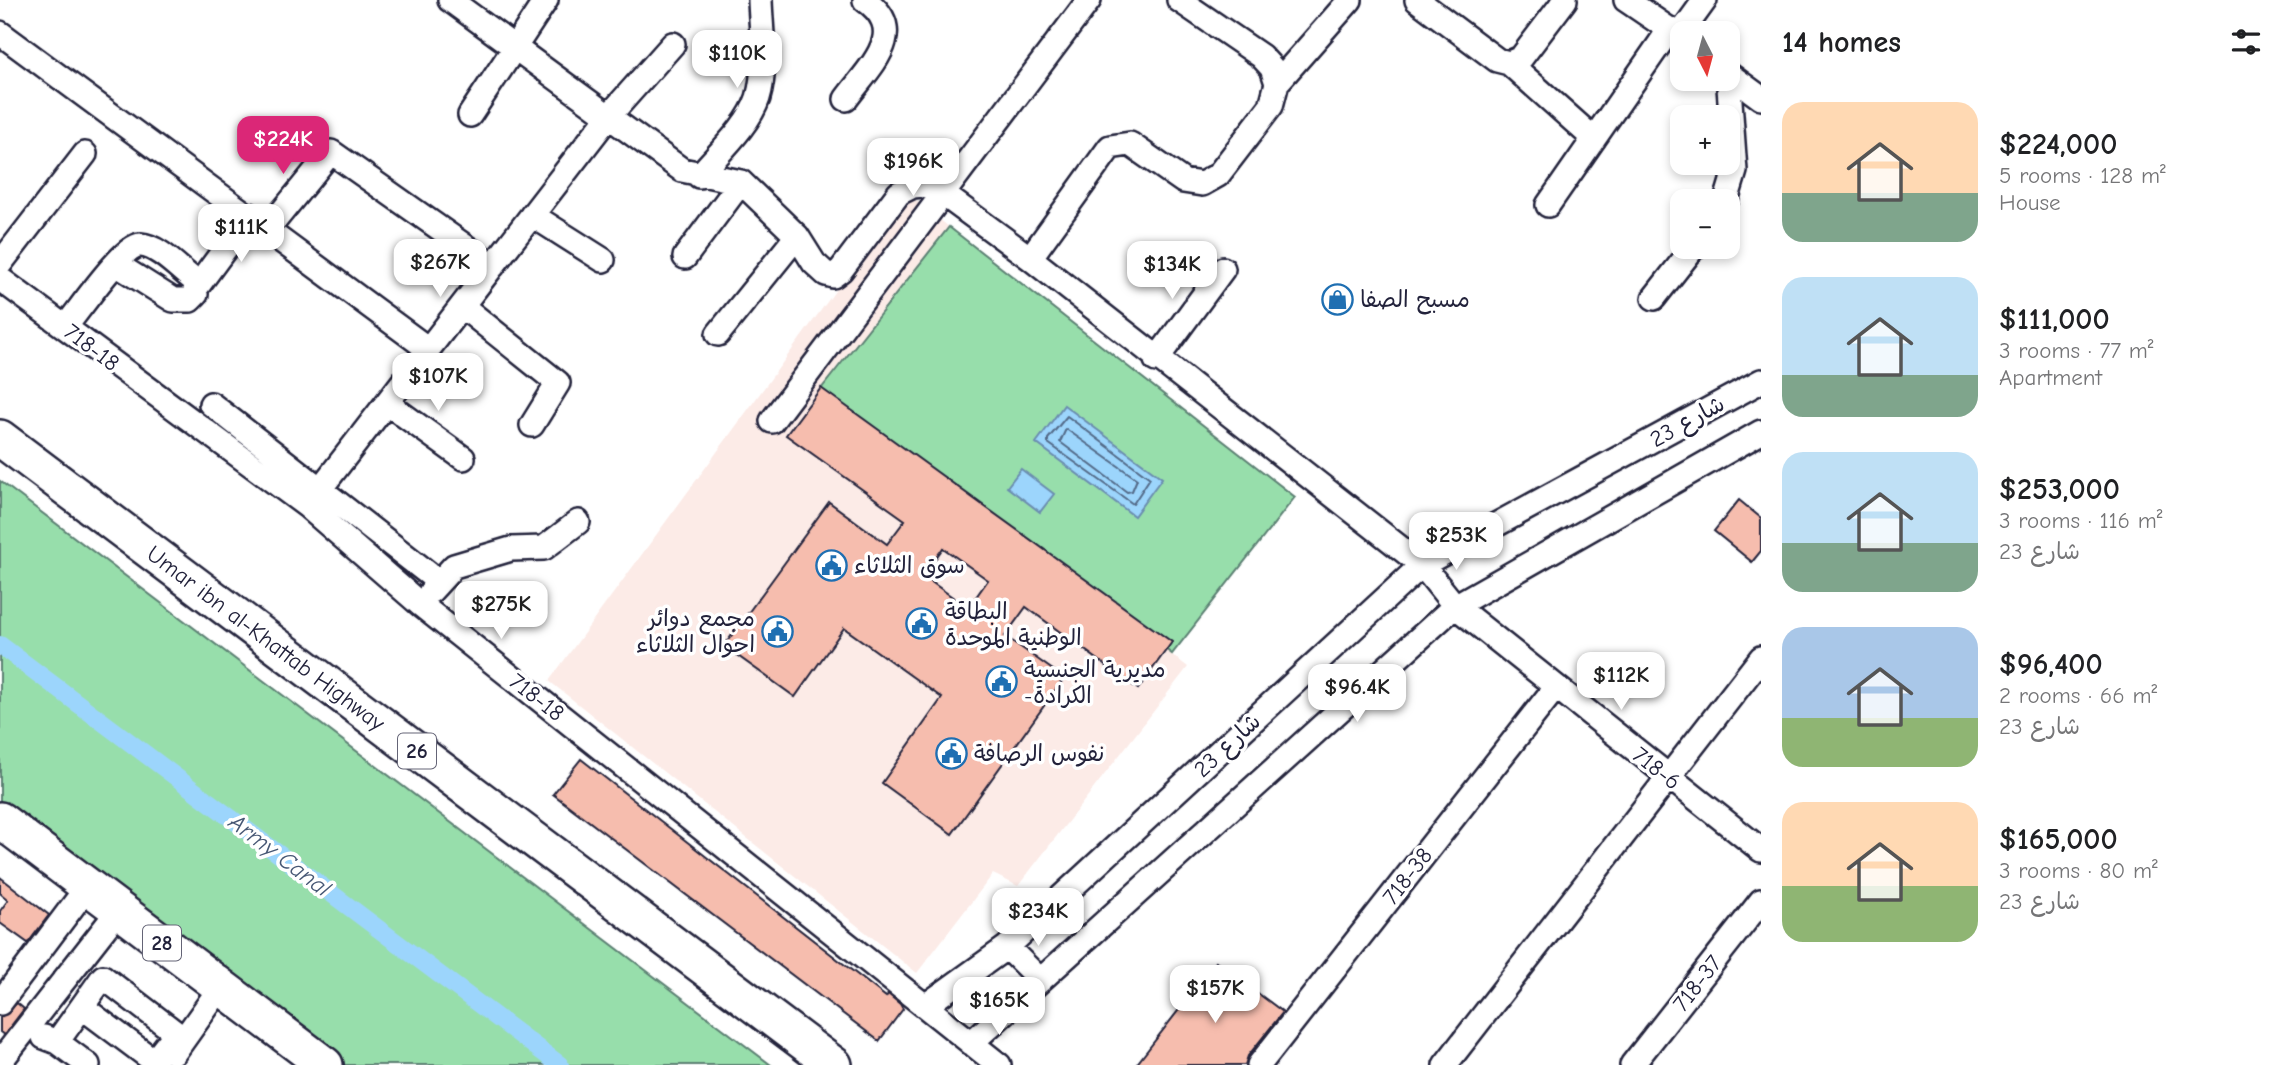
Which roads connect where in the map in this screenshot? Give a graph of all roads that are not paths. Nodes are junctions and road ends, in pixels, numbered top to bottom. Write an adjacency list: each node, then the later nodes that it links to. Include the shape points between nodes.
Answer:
1 (450, 0): 17 (street)
2 (546, 0): 17 (street)
3 (760, 0): 28 (street, via 757,99 746,120)
4 (865, 0): 23 (street, via 881,11 888,31 881,51)
5 (1089, 0): 31 (street)
6 (1179, 0): 20 (street, via 1261,56)
7 (1350, 0): 20 (street)
8 (1417, 0): 18 (street, via 1497,60)
9 (1565, 0): 18 (street, via 1521,58)
10 (1626, 0): 13 (street)
11 (1706, 0): 12 (street)
12 (1688, 21)
13 (1670, 29)
14 (0, 33): 34 (street)
15 (1670, 43): 26 (street)
16 (673, 44): 25 (street)
17 (514, 48): 24 (street); 25 (street)
18 (1509, 63): 26 (street)
19 (1740, 82): 22 (street)
20 (1277, 83): 37 (street, via 1271,106 1208,182 1183,181 1130,144 1110,147)
21 (1729, 91): 30 (street, via 1735,172)
22 (1761, 98)
23 (846, 99)
24 (470, 115)
25 (608, 117): 28 (street, via 682,170); 33 (street)
26 (1594, 139): 32 (street)
27 (85, 154): 40 (street)
28 (699, 176): 29 (street)
29 (741, 182): 35 (street); 36 (street)
30 (1730, 189)
31 (943, 194): 35 (street, via 923,185 898,193 833,276 814,263); 37 (street, 718-6); 55 (street)
32 (1548, 205)
33 (532, 215): 39 (street); 42 (street)
34 (259, 222): 42 (street, via 331,152); 45 (street); 50 (street)
35 (797, 236): 49 (street)
36 (685, 257)
37 (1030, 258): 51 (street, 718-6)
38 (1685, 259): 46 (street)
39 (603, 260)
40 (0, 264)
41 (116, 264): 45 (street, via 173,300 190,300); 45 (street, via 130,248 142,245 185,273); 48 (street)
42 (493, 266): 47 (street)
43 (1223, 269): 51 (street)
44 (0, 279): 48 (street, 718-18)
45 (197, 287)
46 (1654, 298)
47 (462, 306): 50 (street); 56 (street, via 558,383)
48 (65, 327): 60 (street, 718-18)
49 (718, 334)
50 (428, 349): 53 (street)
51 (1156, 359): 62 (street, 718-6)
52 (1761, 381): 62 (street, شارع 23)
53 (387, 403): 59 (street); 60 (street)
54 (211, 404): 60 (street)
55 (772, 421)
56 (532, 425)
57 (1761, 432): 65 (street, شارع 23)
58 (0, 438): 89 (highway, Umar ibn al-Khattab Highway / 26)
59 (463, 458)
60 (314, 498): 63 (street); 64 (street, 718-18)
61 (578, 522): 63 (street, via 544,548 481,556 454,566)
62 (1422, 565): 65 (street, 718-6); 75 (street, شارع 23)
63 (438, 581): 64 (street)
64 (421, 605): 80 (street, 718-18)
65 (1455, 606): 67 (street, 718-6); 77 (street, شارع 23)
66 (1761, 658): 68 (street)
67 (1555, 688): 68 (street, 718-6); 91 (street, 718-38)
68 (1667, 776): 70 (street, 718-6); 92 (street)
69 (0, 820): 71 (highway, 28)
70 (1761, 850)
71 (88, 886): 73 (highway, 28); 74 (street)
72 (1761, 901): 93 (street, 718-37)
73 (119, 910): 76 (street); 78 (highway, 28)
74 (50, 936): 76 (street); 79 (street)
75 (1007, 947): 77 (street); 80 (street, شارع 23)
76 (81, 960): 82 (street)
77 (1039, 979): 84 (street, شارع 23)
78 (221, 987): 87 (street); 88 (highway, 28)
79 (0, 1003)
80 (925, 1006): 84 (street, 718-18)
81 (82, 1007): 83 (street)
82 (29, 1028): 83 (street); 85 (street)
83 (57, 1042): 86 (street)
84 (971, 1043): 90 (street, 718-18)
85 (0, 1062)
86 (88, 1065)
87 (165, 1065)
88 (325, 1065)
89 (834, 1065)
90 (999, 1065)
91 (1259, 1065)
92 (1446, 1065)
93 (1632, 1065)

